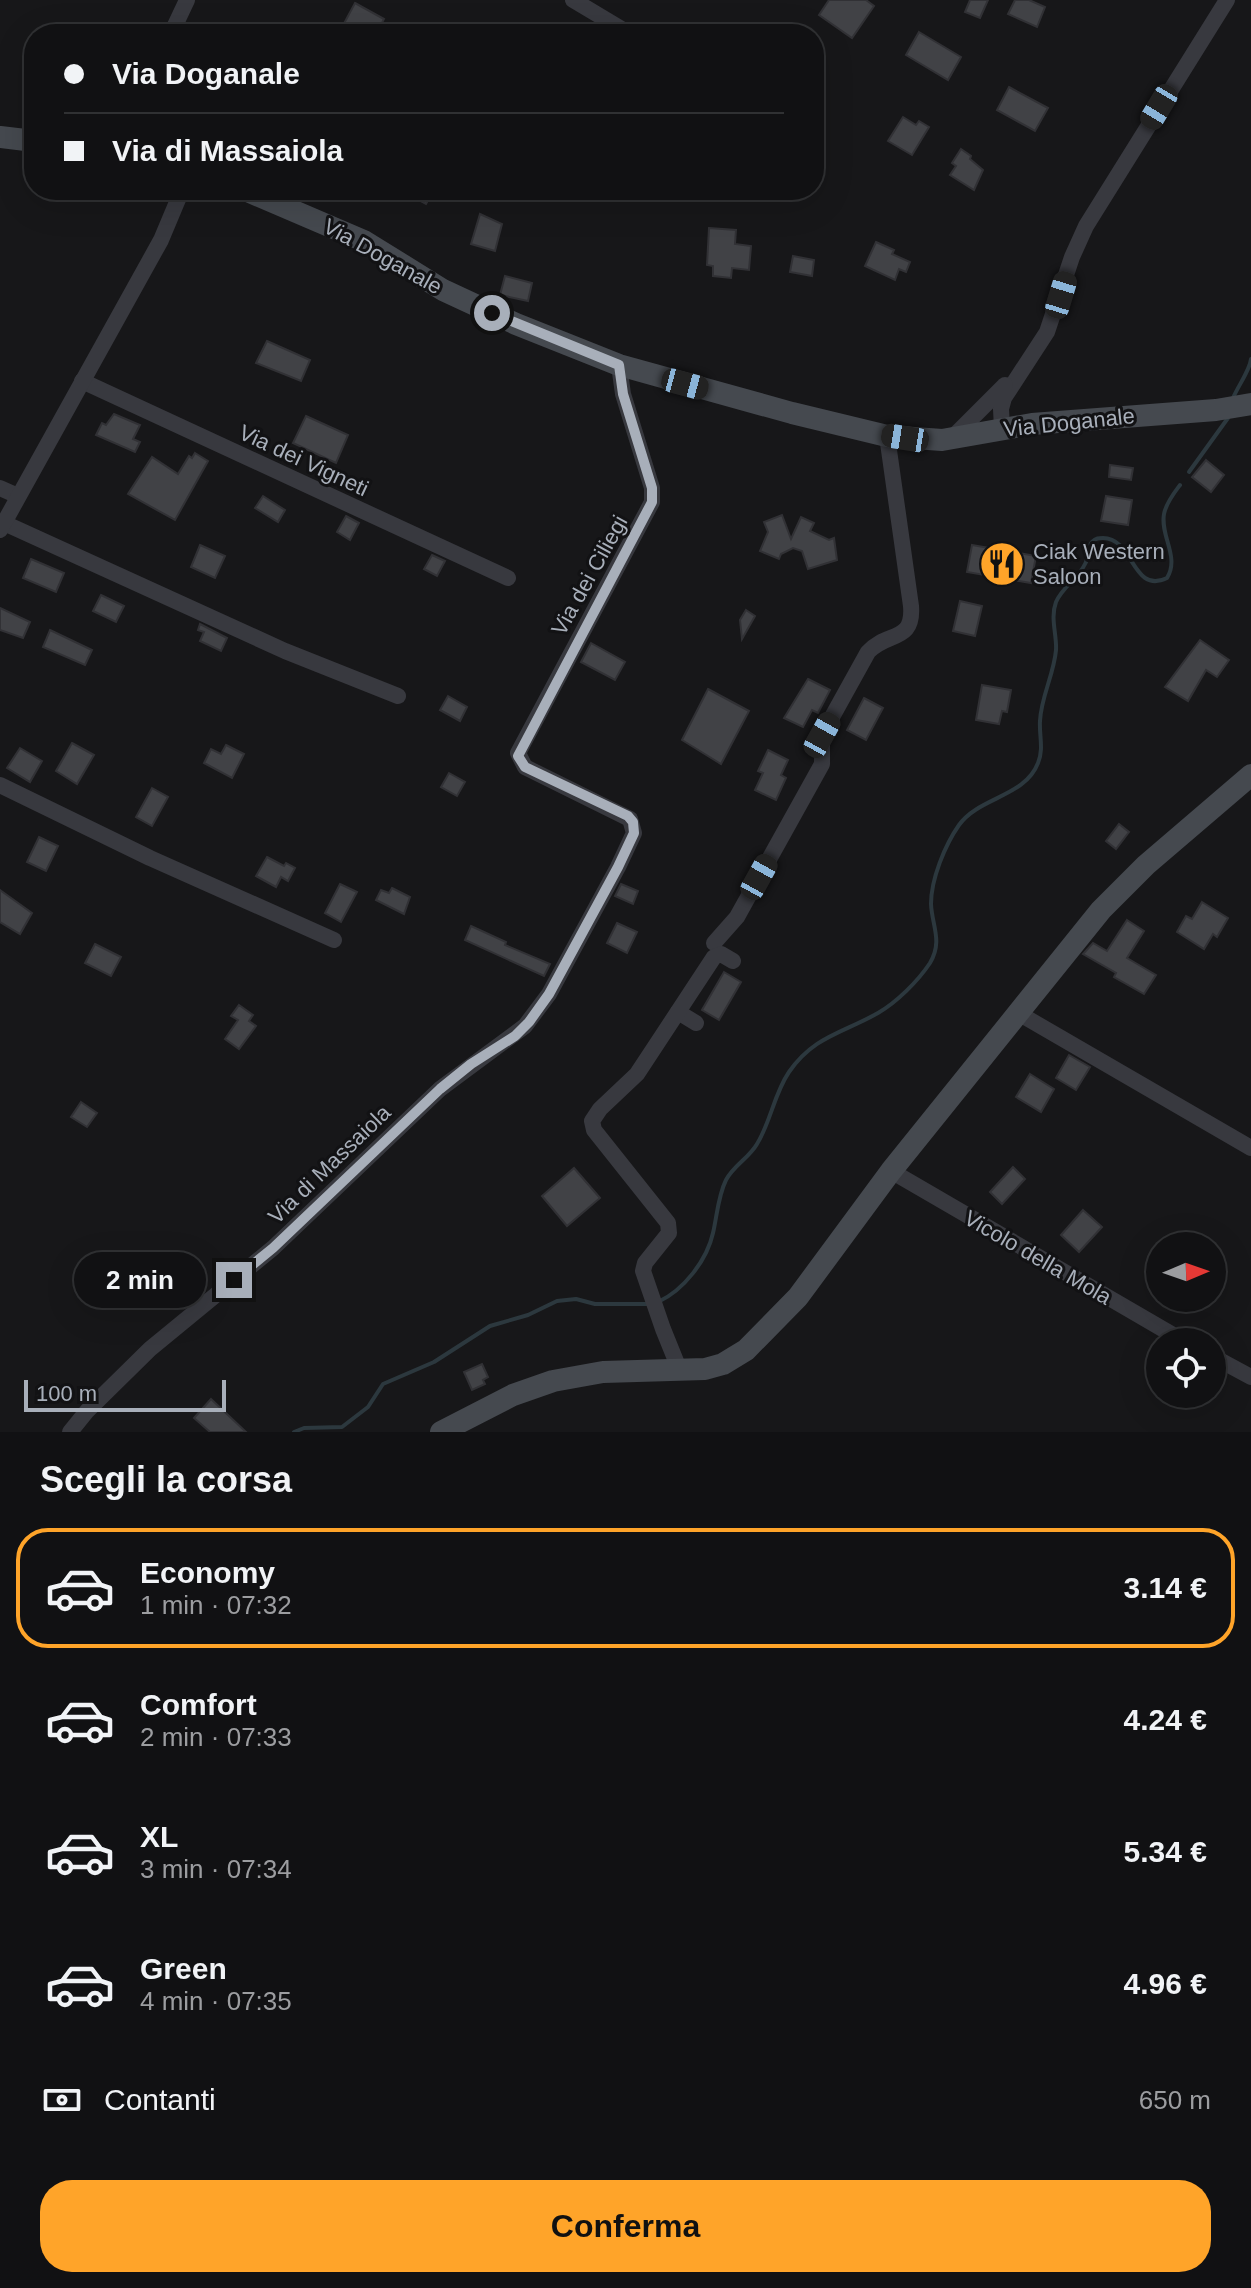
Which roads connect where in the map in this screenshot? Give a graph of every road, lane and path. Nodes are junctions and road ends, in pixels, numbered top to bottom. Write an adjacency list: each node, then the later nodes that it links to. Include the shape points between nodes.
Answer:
1 (187, 0): 4 (street)
2 (573, 0): 5 (street)
3 (1227, 0): 11 (street, via 1086,226 1051,325)
4 (176, 24)
5 (613, 24)
6 (0, 137): 7 (main road)
7 (24, 140)
8 (178, 200): 12 (street)
9 (269, 200): 10 (main road, Via Doganale, via 346,232 443,290)
10 (619, 365): 15 (main road, Via Doganale); 22 (street, Via dei Ciliegi, via 652,502)
11 (1024, 367): 14 (street, via 1004,398); 16 (street)
12 (82, 381): 18 (street); 20 (street, Via dei Vigneti)
13 (1251, 404): 14 (main road, Via Doganale)
14 (1002, 428): 16 (main road, Via Doganale)
15 (887, 436): 16 (main road, Via Doganale); 26 (street, via 910,625 868,652 822,735 822,764 737,917)
16 (952, 438)
17 (0, 488): 18 (street)
18 (18, 496): 19 (street)
19 (2, 526): 21 (street)
20 (508, 578)
21 (398, 696)
22 (519, 751): 37 (street, Via di Massaiola, via 525,767 620,812 634,826 618,867 543,1003 520,1032 440,1089 273,1248 160,1341)
23 (1251, 775): 29 (main road, via 1134,876)
24 (0, 785): 25 (street)
25 (334, 940)
26 (714, 943)
27 (733, 961): 28 (street, via 721,954 714,957)
28 (678, 1012): 30 (street); 35 (street, via 637,1074 592,1121 668,1223 669,1233 643,1271)
29 (1018, 1013): 31 (street); 32 (main road)
30 (696, 1023)
31 (1251, 1148)
32 (891, 1171): 33 (street, Vicolo della Mola); 35 (main road, via 791,1305 746,1350 712,1367)
33 (1161, 1328)
34 (1226, 1364): 36 (street)
35 (680, 1371): 38 (main road, via 564,1378 513,1395)
36 (1251, 1377)
37 (70, 1432)
38 (441, 1432)

